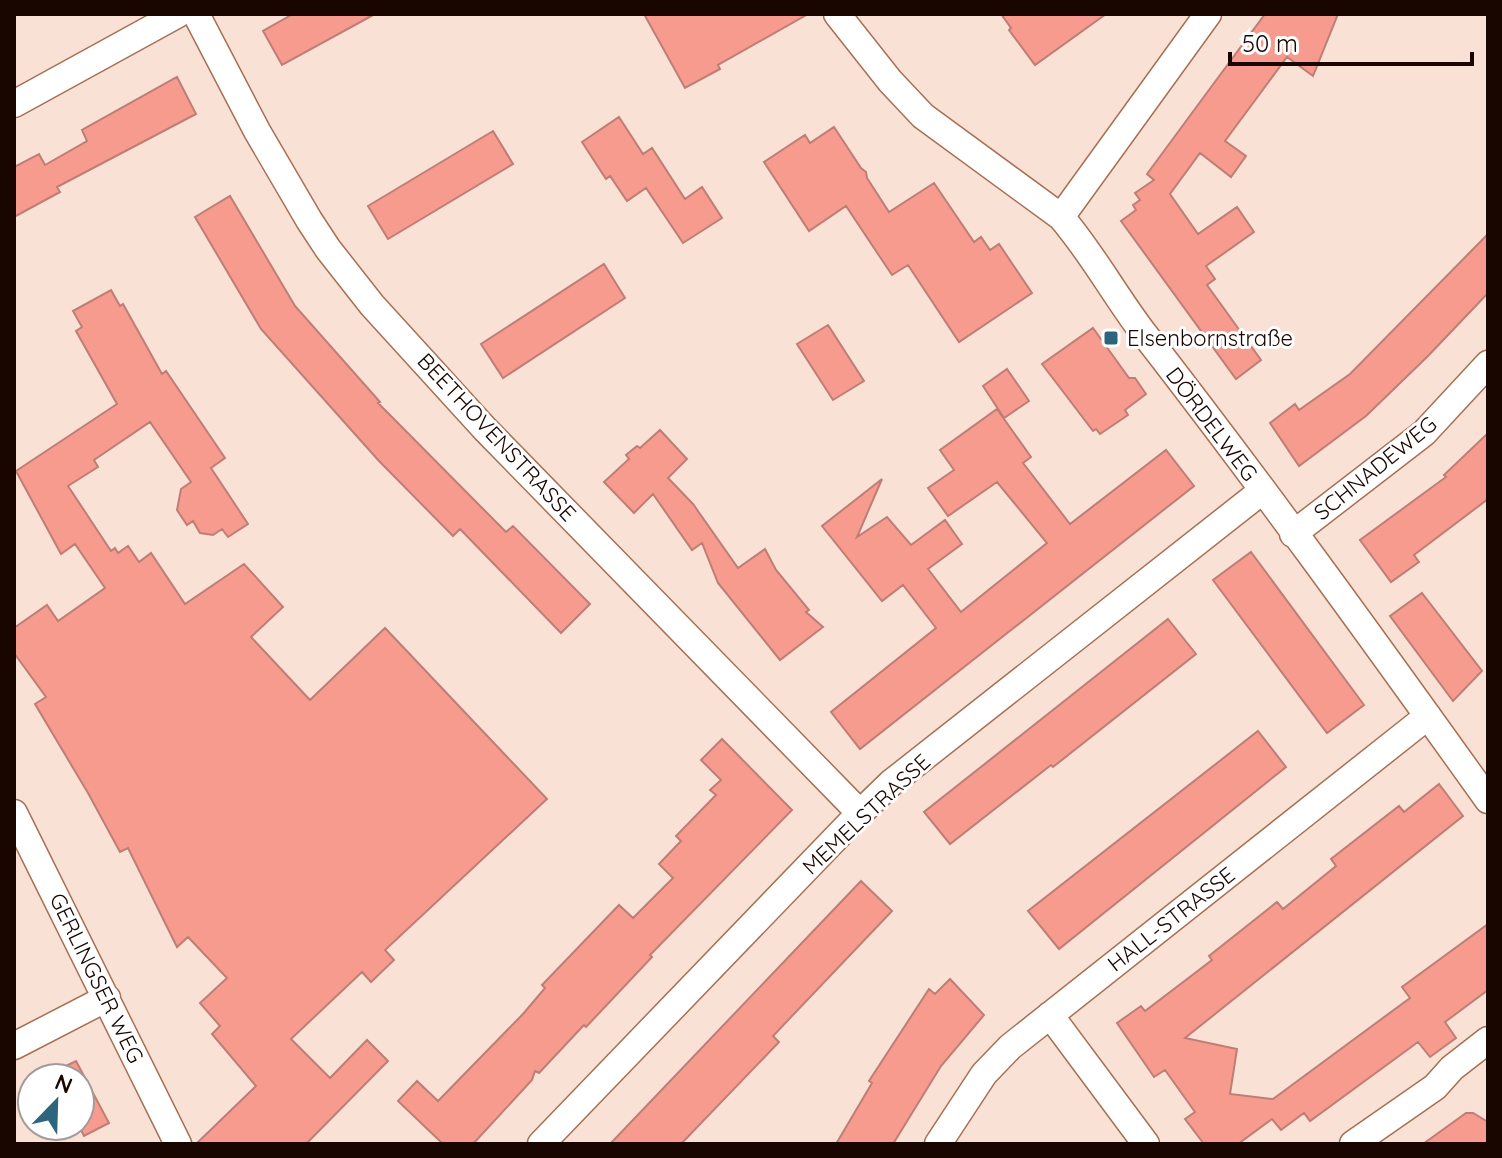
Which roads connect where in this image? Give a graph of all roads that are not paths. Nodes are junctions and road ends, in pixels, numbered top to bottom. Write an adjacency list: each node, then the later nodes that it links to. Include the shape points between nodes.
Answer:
1 (178, 14): 5 (street)
2 (196, 14): 13 (street, BEETHOVENSTRASSE, via 309,220 372,305 485,429)
3 (837, 14): 6 (street, DÖRDELWEG, via 923,116)
4 (1208, 14): 6 (street)
5 (14, 104)
6 (1061, 217): 8 (street, DÖRDELWEG)
7 (1488, 364): 9 (street, SCHNADEWEG, via 1424,433)
8 (1262, 491): 9 (street, DÖRDELWEG); 13 (street, MEMELSTRASSE, via 891,783)
9 (1293, 534): 10 (street, DÖRDELWEG)
10 (1428, 716): 11 (street, DÖRDELWEG); 15 (street, HALL-STRASSE)
11 (1488, 800)
12 (14, 813): 14 (street, GERLINGSER WEG)
13 (860, 813): 19 (street, MEMELSTRASSE)
14 (107, 998): 17 (street); 18 (street, GERLINGSER WEG)
15 (1050, 1015): 20 (street, HALL-STRASSE, via 984,1074); 21 (street)
16 (1488, 1040): 22 (street, via 1435,1087)
17 (14, 1046)
18 (178, 1144)
19 (541, 1144)
20 (938, 1144)
21 (1146, 1144)
22 (1353, 1144)

